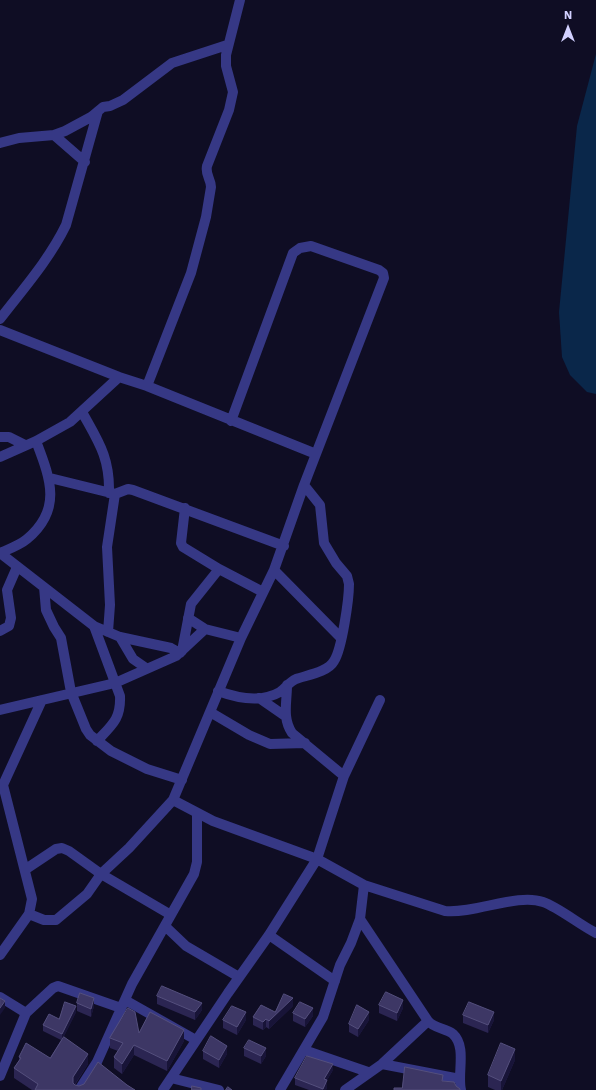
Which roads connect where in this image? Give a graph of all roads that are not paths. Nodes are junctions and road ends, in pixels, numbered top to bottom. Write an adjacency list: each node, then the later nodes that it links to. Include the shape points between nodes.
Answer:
1 (240, 0): 2 (street)
2 (227, 45): 3 (street, via 172,63 123,100); 10 (street, via 226,66 233,92 229,110 207,166 206,172 211,187 206,217 191,273)
3 (98, 111): 4 (street, via 76,126); 6 (street)
4 (54, 135): 5 (street, via 19,138); 6 (street)
5 (0, 143)
6 (85, 162): 7 (street, via 59,241)
7 (0, 319)
8 (0, 330): 9 (street)
9 (119, 377): 10 (street); 11 (street)
10 (147, 386): 12 (street)
11 (82, 412): 14 (street, via 70,422); 20 (street, via 107,463)
12 (231, 421): 16 (street); 16 (street, via 293,253 300,248 311,246 378,270 383,273 384,278)
13 (0, 437): 15 (street, via 9,437)
14 (36, 441): 15 (street); 18 (street)
15 (25, 445): 17 (street)
16 (316, 454): 19 (street)
17 (0, 457)
18 (50, 478): 20 (street); 23 (street, via 51,493 45,520 26,540)
19 (304, 485): 22 (street); 35 (street, via 320,505 324,542 347,576 349,584)
20 (112, 493): 21 (street, via 128,489); 33 (street, via 107,547 110,605)
21 (184, 508): 22 (street); 25 (street, via 181,543 183,547)
22 (284, 546): 26 (street)
23 (0, 553): 24 (street)
24 (17, 566): 27 (street); 32 (street, via 7,590 10,622)
25 (219, 569): 28 (street); 29 (street, via 191,604)
26 (274, 570): 28 (street); 35 (street)
27 (44, 587): 30 (street); 44 (street, via 46,610 60,638)
28 (262, 592): 36 (street)
29 (188, 618): 31 (street); 37 (street)
30 (94, 626): 33 (street); 41 (street)
31 (205, 629): 36 (street); 37 (street)
32 (0, 631)
33 (108, 632): 34 (street)
34 (120, 637): 37 (street); 38 (street)
35 (340, 637): 42 (street, via 334,661 327,667 293,680)
36 (241, 638): 43 (street)
37 (181, 652): 39 (street, via 170,660)
38 (133, 659): 39 (street); 40 (street)
39 (146, 668): 40 (street)
40 (130, 676): 41 (street)
41 (115, 683): 44 (street); 51 (street, via 120,696 119,714)
42 (287, 685): 45 (street, via 273,695); 50 (street)
43 (218, 691): 45 (street, via 236,698); 49 (street)
44 (71, 692): 46 (street); 51 (street, via 86,729)
45 (259, 698): 50 (street)
46 (42, 700): 48 (street); 58 (street, via 3,784)
47 (380, 700): 53 (street)
48 (0, 710)
49 (210, 712): 52 (street, via 270,744); 54 (street)
50 (285, 716): 52 (street, via 292,733)
51 (97, 741): 54 (street, via 147,769)
52 (305, 743): 53 (street)
53 (344, 776): 57 (street)
54 (182, 780): 55 (street)
55 (173, 800): 56 (street); 59 (street)
56 (197, 814): 57 (street); 62 (street, via 196,867)
57 (317, 859): 60 (street); 66 (street)
58 (26, 869): 59 (street, via 56,849 62,848); 61 (street, via 32,895)
59 (101, 874): 61 (street, via 87,894 56,920 44,920); 62 (street)
60 (364, 886): 63 (street); 65 (street, via 457,912 525,901 543,902)
61 (29, 914): 67 (street)
62 (172, 915): 64 (street)
63 (360, 919): 69 (street); 73 (street)
64 (165, 926): 68 (street, via 182,943); 71 (street)
65 (596, 933)
66 (269, 935): 68 (street); 69 (street)
67 (0, 955)
68 (239, 977): 74 (street)
69 (335, 981): 75 (street, via 325,1011)
70 (0, 997): 72 (street)
71 (123, 1004): 72 (street, via 58,986 46,993); 74 (street); 81 (street, via 100,1065)
72 (26, 1013): 77 (street)
73 (428, 1022): 76 (street); 80 (street, via 453,1034 458,1041)
74 (196, 1040): 79 (street)
75 (304, 1050): 78 (street); 84 (street)
76 (382, 1064): 78 (street); 80 (street)
77 (1, 1072)
78 (368, 1072): 85 (street)
79 (171, 1078): 82 (street); 83 (street)
80 (460, 1079): 86 (street)
81 (78, 1090)
82 (163, 1090)
83 (219, 1090)
84 (280, 1090)
85 (345, 1090)
86 (461, 1090)

